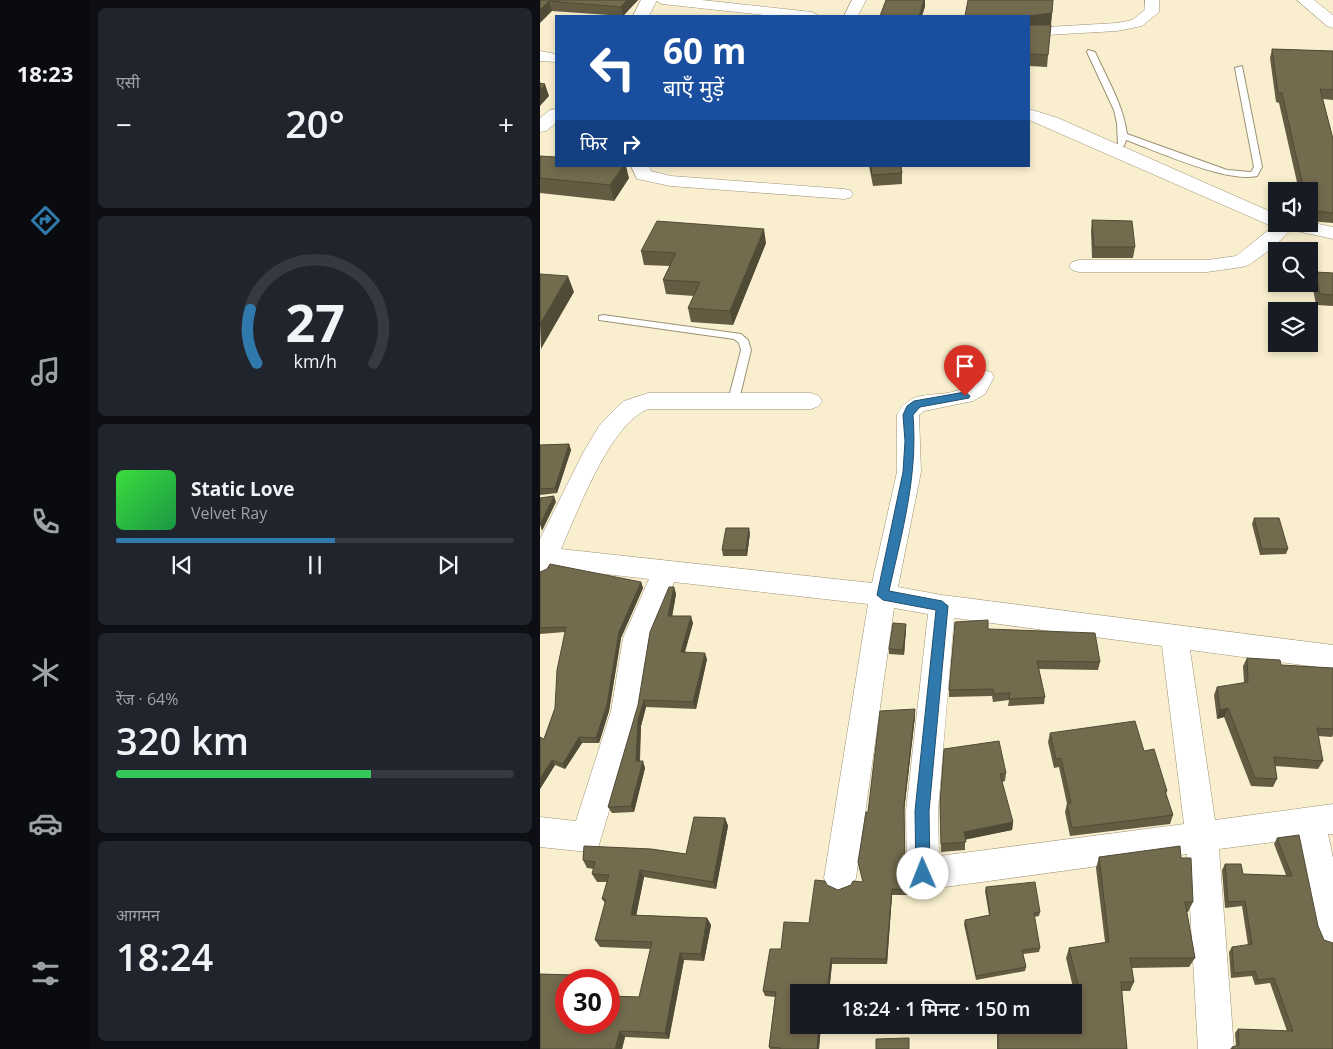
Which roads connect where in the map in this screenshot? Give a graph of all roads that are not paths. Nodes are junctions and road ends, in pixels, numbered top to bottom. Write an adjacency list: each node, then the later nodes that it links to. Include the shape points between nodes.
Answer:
1 (649, 0): 6 (street)
2 (662, 0): 7 (street)
3 (859, 0): 8 (street)
4 (1152, 0): 10 (street, via 1152,12 1137,23)
5 (1305, 0): 9 (street)
6 (642, 15)
7 (803, 15)
8 (852, 15)
9 (1331, 19)
10 (1030, 32)
11 (1091, 52): 20 (lane, via 1117,108)
12 (540, 56): 13 (street)
13 (555, 58)
14 (1239, 68): 20 (lane, via 1258,167 1254,174 1225,172)
15 (1030, 114): 20 (street)
16 (555, 115): 17 (street)
17 (540, 127)
18 (555, 135): 19 (street)
19 (540, 138)
20 (1121, 144): 23 (street)
21 (640, 167): 22 (street, via 644,175 671,181)
22 (844, 194)
23 (1268, 216)
24 (1318, 229): 26 (street)
25 (1275, 232): 27 (street, via 1268,242 1242,261 1207,266)
26 (1333, 232)
27 (1079, 266)
28 (603, 318): 30 (lane, via 737,336 744,342 746,350)
29 (983, 377): 34 (street, via 977,389 965,396 918,404 908,415 909,472)
30 (734, 401): 31 (street); 32 (street, via 648,401 632,406 607,432 591,459)
31 (811, 401)
32 (541, 560): 33 (street)
33 (666, 571): 34 (street); 39 (street, via 637,638 625,711 587,837)
34 (883, 595): 35 (street); 41 (street)
35 (942, 606): 36 (street); 40 (street, via 922,811 923,874)
36 (1174, 636): 37 (street); 40 (street)
37 (1333, 657)
38 (1321, 820): 40 (street); 42 (street)
39 (540, 832)
40 (1202, 838): 43 (street)
41 (840, 878)
42 (1333, 931)
43 (1216, 1049)

